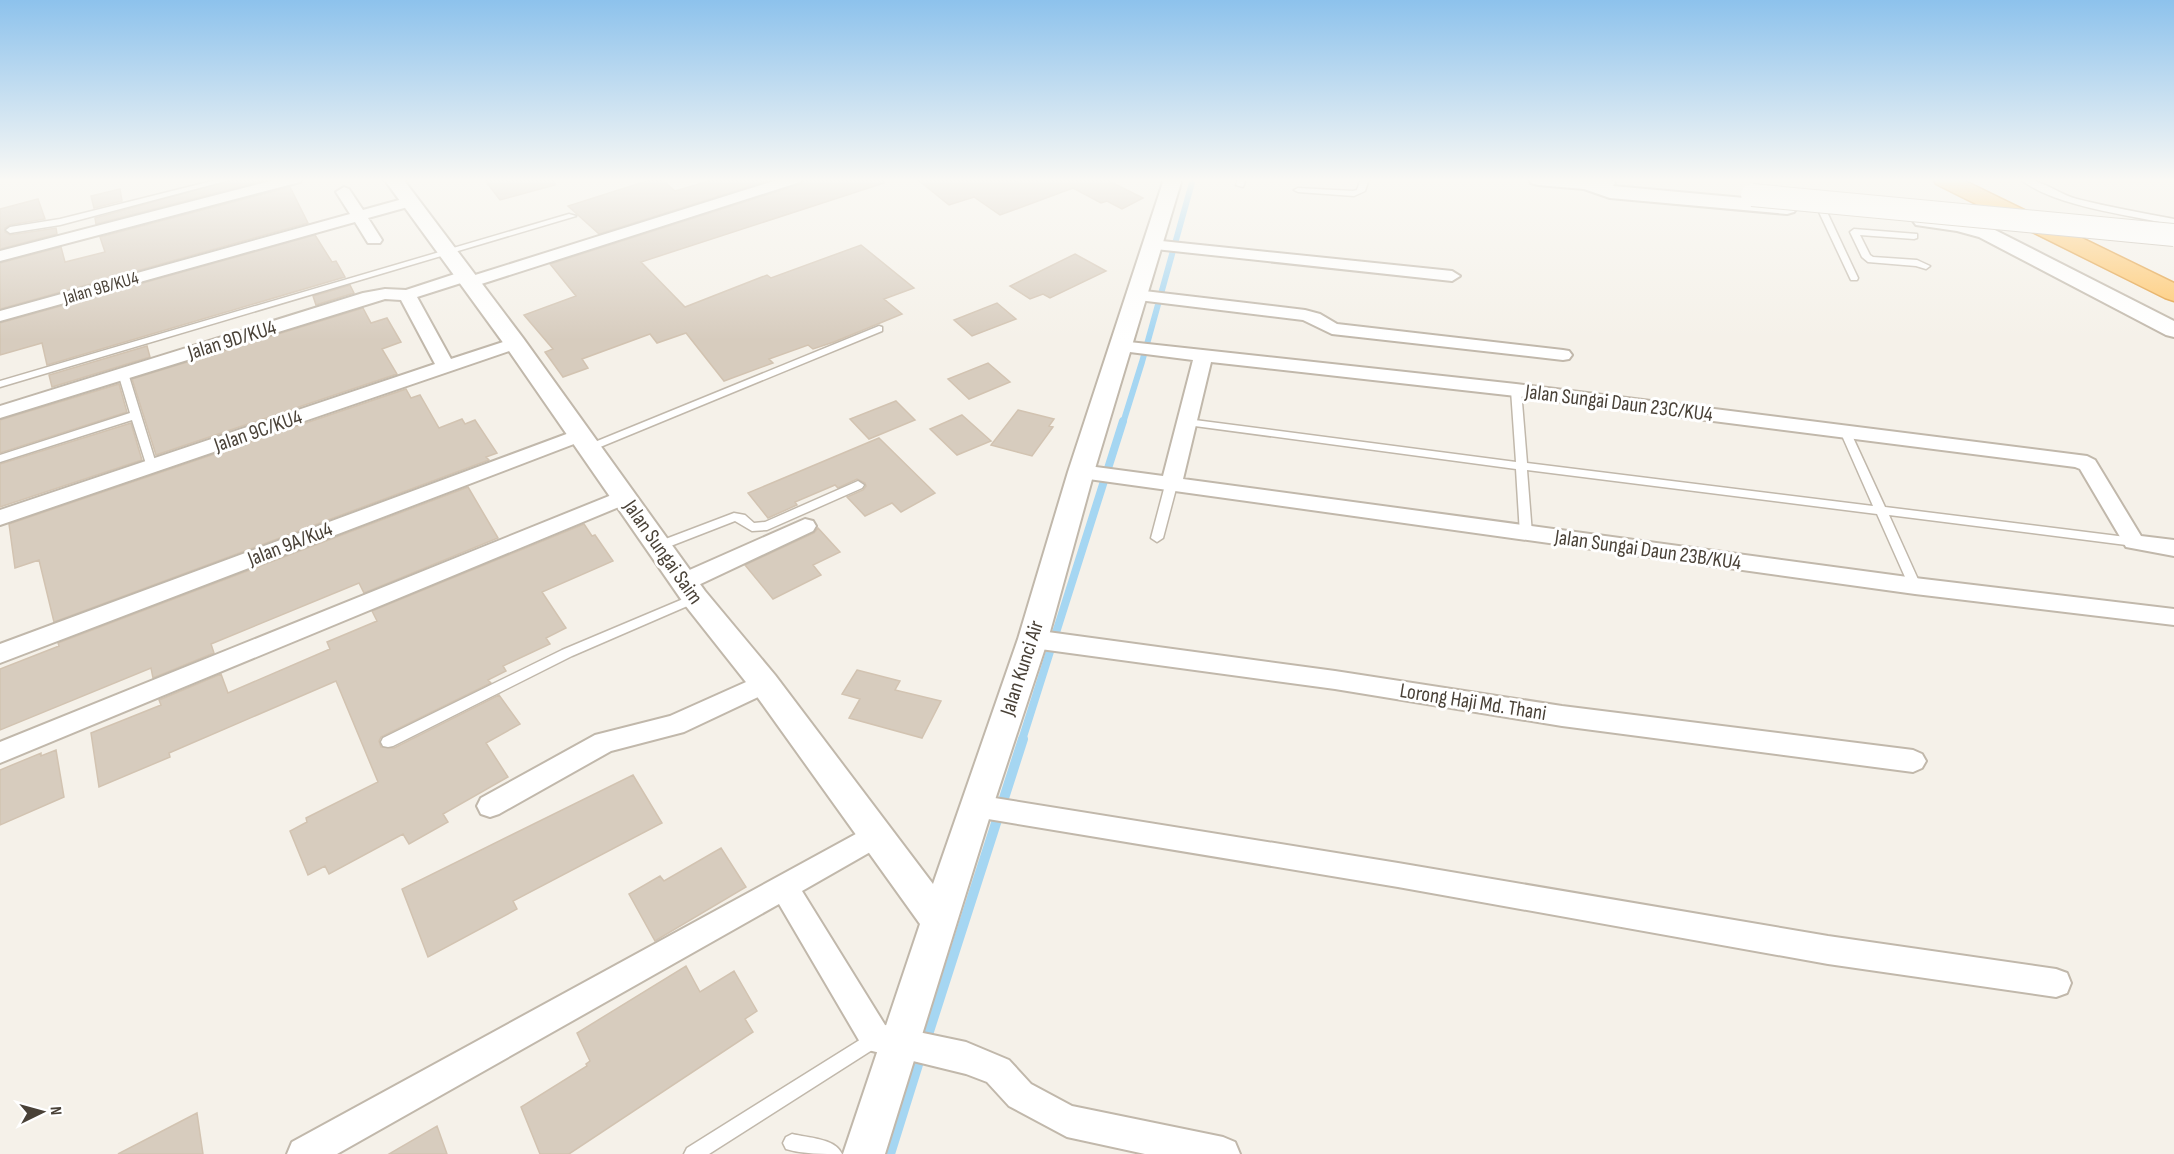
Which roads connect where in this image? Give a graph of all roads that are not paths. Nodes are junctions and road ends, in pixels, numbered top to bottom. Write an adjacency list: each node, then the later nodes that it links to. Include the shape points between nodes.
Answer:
1 (89, 233): 21 (street)
2 (299, 233): 31 (street, Jalan 9B/KU4)
3 (370, 233): 17 (street)
4 (433, 233): 19 (street, Jalan Sungai Saim)
5 (512, 233): 19 (lane)
6 (618, 233): 27 (street, Jalan 9D/KU4)
7 (1168, 233): 18 (street, Jalan Kunci Air)
8 (1833, 233): 20 (lane)
9 (1854, 233): 22 (lane)
10 (1867, 233): 16 (lane)
11 (1988, 233): 33 (street)
12 (2053, 233): 28 (highway)
13 (2085, 233): 25 (highway)
14 (2151, 233): 15 (street, bridge)
15 (2174, 235)
16 (1914, 236)
17 (374, 240)
18 (1167, 246): 24 (street); 30 (street, Jalan Kunci Air)
19 (447, 251): 27 (street, Jalan Sungai Saim); 40 (lane)
20 (1843, 255): 22 (lane); 26 (lane)
21 (0, 256)
22 (1866, 257): 23 (lane, via 1871,261 1917,263)
23 (1926, 267)
24 (1452, 276)
25 (2174, 276)
26 (1854, 278)
27 (467, 279): 29 (street, Jalan 9D/KU4); 34 (street, Jalan Sungai Saim)
28 (2174, 293)
29 (407, 295): 38 (street); 39 (street, Jalan 9D/KU4, via 369,297)
30 (1152, 297): 35 (street, Jalan Kunci Air); 37 (street, via 1305,315 1332,329)
31 (0, 316)
32 (879, 328): 46 (lane)
33 (2174, 330)
34 (515, 343): 38 (street, Jalan 9C/KU4); 46 (street, Jalan Sungai Saim)
35 (1127, 347): 36 (street, Jalan Sungai Daun 23C/KU4); 50 (street, Jalan Kunci Air)
36 (1203, 355): 41 (street, Jalan Sungai Daun 23C/KU4); 44 (street)
37 (1563, 355)
38 (446, 367): 48 (street, Jalan 9C/KU4)
39 (123, 373): 42 (street, Jalan 9D/KU4); 43 (lane)
40 (0, 384)
41 (1516, 390): 45 (street, Jalan Sungai Daun 23C/KU4); 49 (lane)
42 (0, 412)
43 (136, 415): 47 (lane); 48 (lane)
44 (1187, 422): 49 (lane); 52 (street)
45 (1845, 431): 54 (lane); 59 (street, Jalan Sungai Daun 23C/KU4, via 2080,461 2088,465)
46 (585, 441): 53 (street, Jalan Sungai Saim); 66 (street, Jalan 9A/Ku4)
47 (0, 459)
48 (152, 466): 55 (street, Jalan 9C/KU4)
49 (1522, 466): 54 (lane); 57 (lane)
50 (1088, 474): 52 (street, Jalan Sungai Daun 23B/KU4); 65 (street, Jalan Kunci Air)
51 (858, 485): 60 (lane, via 767,526 752,527 734,517)
52 (1171, 485): 57 (street, Jalan Sungai Daun 23B/KU4); 58 (lane)
53 (624, 497): 60 (street, Jalan Sungai Saim); 69 (street)
54 (1881, 512): 59 (lane); 62 (lane)
55 (0, 518)
56 (805, 526): 63 (street)
57 (1526, 534): 62 (street, Jalan Sungai Daun 23B/KU4)
58 (1156, 538)
59 (2134, 542): 61 (street)
60 (659, 546): 63 (street, Jalan Sungai Saim)
61 (2174, 548)
62 (1915, 586): 64 (street, Jalan Sungai Daun 23B/KU4)
63 (689, 590): 67 (street, Jalan Sungai Saim); 68 (lane)
64 (2174, 617)
65 (1037, 639): 70 (street, Lorong Haji Md. Thani, via 1562,716); 72 (street, Jalan Kunci Air)
66 (0, 654)
67 (764, 683): 71 (street, via 675,725 604,742); 73 (street, Jalan Sungai Saim)
68 (388, 742)
69 (0, 753)
70 (1913, 761)
71 (489, 806)
72 (982, 807): 75 (street, Jalan Kunci Air); 76 (street, via 1828,950)
73 (876, 835): 74 (street); 75 (street, Jalan Sungai Saim)
74 (784, 887): 77 (street); 79 (street)
75 (939, 921): 77 (street, Jalan Kunci Air)
76 (2056, 983)
77 (895, 1042): 80 (lane); 82 (street, Jalan Kunci Air); 83 (street, via 956,1056 998,1071 1020,1095 1066,1122)
78 (792, 1143): 81 (lane)
79 (304, 1154)
80 (693, 1154)
81 (833, 1154)
82 (864, 1154)
83 (1223, 1154)

